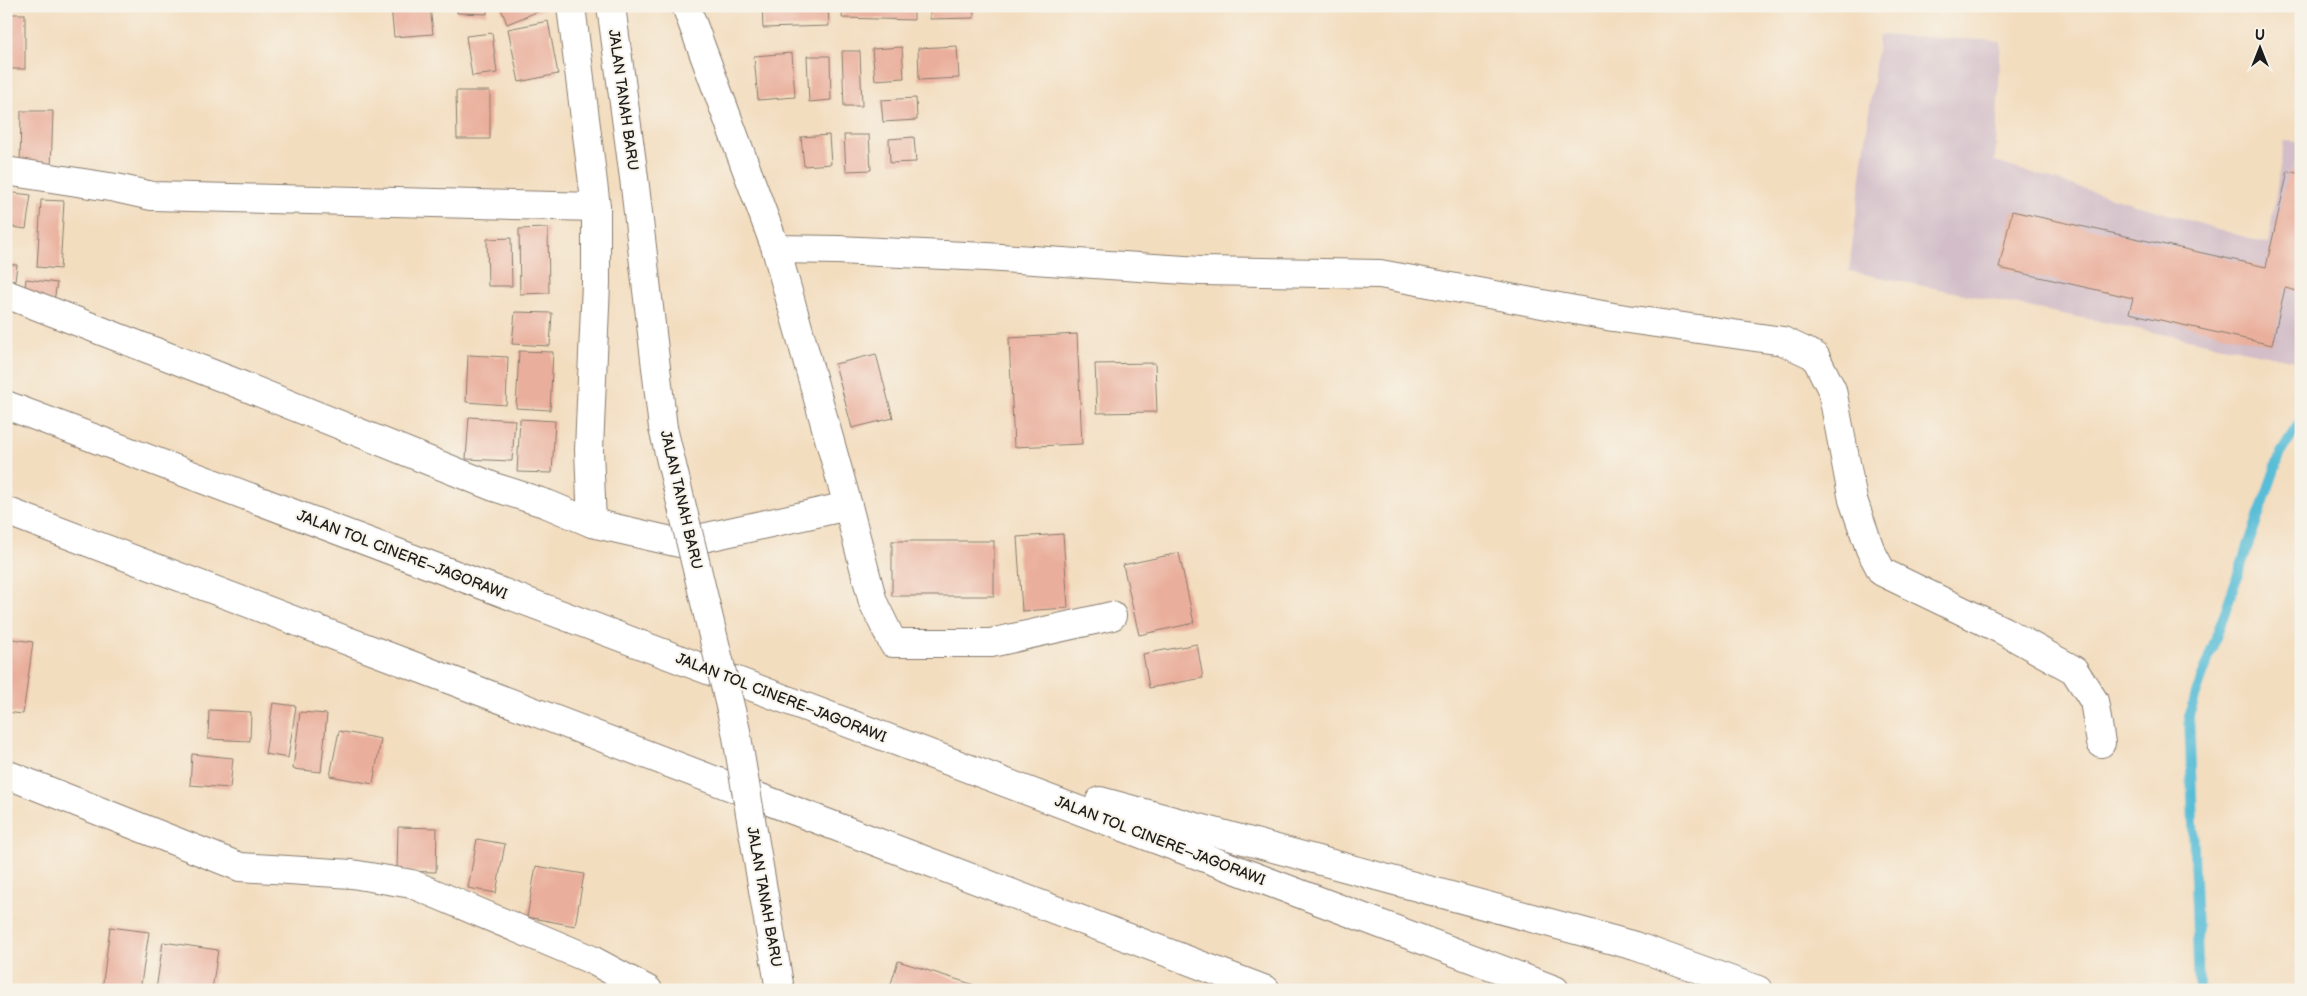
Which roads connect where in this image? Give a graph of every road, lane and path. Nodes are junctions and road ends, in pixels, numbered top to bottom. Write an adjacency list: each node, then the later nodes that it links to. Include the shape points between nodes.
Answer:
1 (571, 6): 5 (main road)
2 (611, 6): 17 (main road, JALAN TANAH BARU, bridge, via 663,428 736,731)
3 (686, 6): 6 (main road)
4 (6, 171): 5 (main road, via 152,196)
5 (596, 207): 11 (main road, via 589,450)
6 (776, 249): 9 (main road); 13 (main road, via 986,257 1200,271 1380,274 1613,317 1784,340 1815,356 1832,390 1853,500 1870,549 1882,572 2004,631 2074,670 2094,701)
7 (6, 294): 11 (main road, via 494,488 547,504)
8 (6, 405): 14 (main road, JALAN TOL CINERE–JAGORAWI)
9 (848, 506): 11 (main road, via 680,543); 12 (main road, via 873,602 893,643 991,643)
10 (6, 511): 18 (main road)
11 (592, 523)
12 (1112, 616)
13 (2101, 743)
14 (944, 759): 19 (main road, JALAN TOL CINERE–JAGORAWI); 20 (main road, via 1635,946)
15 (6, 774): 16 (main road, via 240,866 352,874 412,884 592,960)
16 (648, 990)
17 (780, 990)
18 (1266, 990)
19 (1555, 990)
20 (1758, 990)

